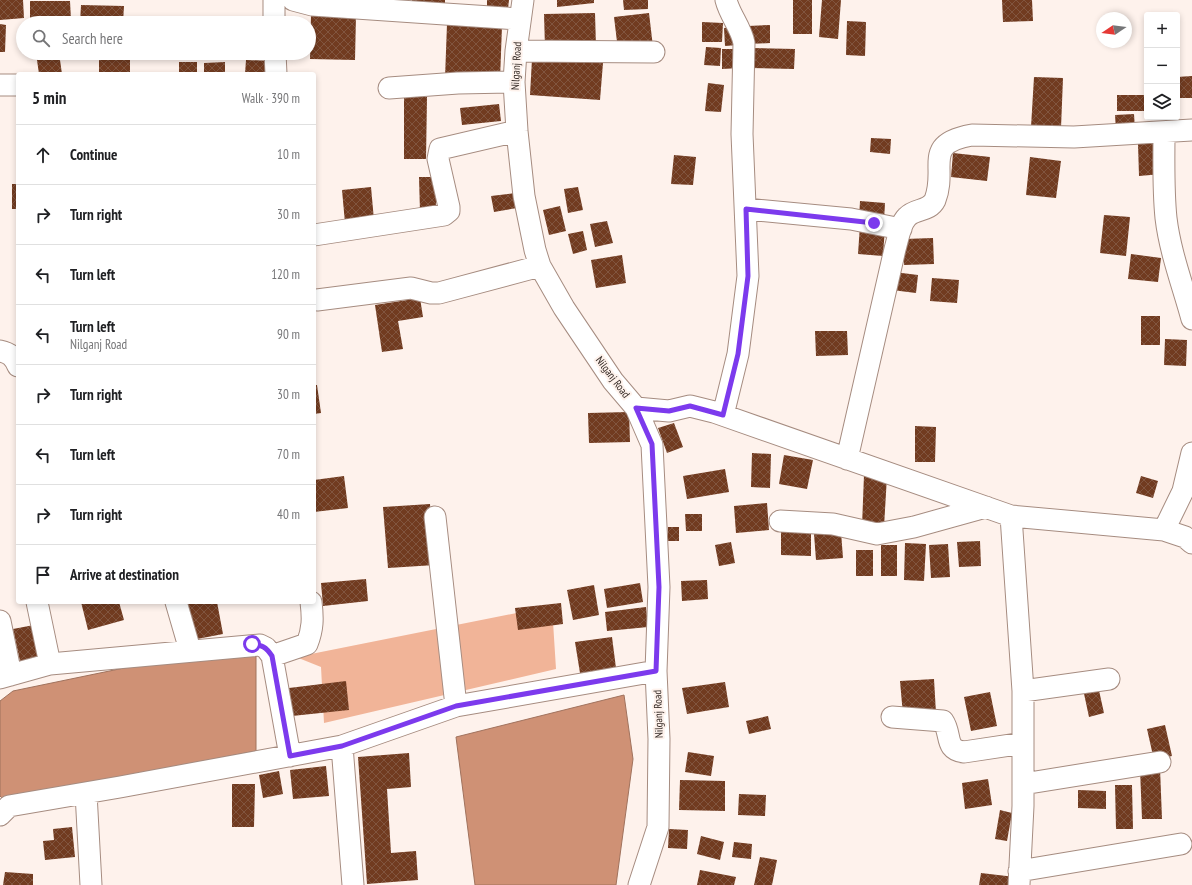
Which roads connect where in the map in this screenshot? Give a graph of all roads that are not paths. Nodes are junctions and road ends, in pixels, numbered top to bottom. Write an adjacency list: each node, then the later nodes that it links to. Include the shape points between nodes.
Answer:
1 (274, 0): 5 (street)
2 (726, 0): 17 (street, via 729,12 742,33 744,43 741,107)
3 (306, 2): 4 (street)
4 (521, 10): 6 (street, Nilganj Road)
5 (274, 16)
6 (516, 50): 7 (street); 10 (street, Nilganj Road)
7 (654, 52)
8 (275, 60): 9 (street)
9 (276, 72)
10 (514, 82): 13 (street); 15 (street, Nilganj Road)
11 (0, 85): 12 (street)
12 (16, 86)
13 (389, 88)
14 (1192, 130): 16 (street)
15 (517, 131): 19 (street, via 440,149 438,159 449,212); 20 (street, Nilganj Road, via 524,196)
16 (1164, 132): 18 (street, via 1074,138 972,135 956,138 945,144 939,157 935,200 928,209 907,217); 22 (street, via 1163,182 1166,219)
17 (746, 209): 18 (street, via 851,219); 26 (street, via 748,276 738,354)
18 (901, 229): 28 (street)
19 (316, 235)
20 (540, 266): 21 (street, via 439,293 411,288); 25 (street, Nilganj Road, via 564,308 613,381)
21 (317, 300)
22 (1192, 319)
23 (0, 351): 24 (street, via 8,353)
24 (16, 362)
25 (636, 408): 26 (street, via 669,411 690,406); 42 (street, Nilganj Road, via 652,444 659,587)
26 (723, 415): 28 (street)
27 (1192, 454): 33 (street, via 1183,491)
28 (847, 459): 29 (street)
29 (986, 508): 30 (street); 32 (street, via 877,534 833,524)
30 (1011, 516): 33 (street); 45 (street)
31 (435, 517): 46 (street)
32 (780, 521)
33 (1164, 530): 34 (street, via 1185,537)
34 (1192, 543)
35 (37, 604): 41 (street)
36 (177, 604): 39 (street)
37 (311, 604): 40 (street, via 312,631 307,644)
38 (0, 621): 43 (street)
39 (190, 650): 40 (street, via 260,645); 41 (street)
40 (272, 656): 50 (street)
41 (50, 664): 43 (street)
42 (656, 671): 46 (street); 59 (street, Nilganj Road, via 659,739 658,827)
43 (5, 676)
44 (1109, 679): 45 (street)
45 (1023, 691): 48 (street)
46 (456, 706): 49 (street)
47 (892, 718): 48 (street, via 943,721 952,747 956,751)
48 (1024, 743): 52 (street)
49 (342, 746): 50 (street); 58 (street)
50 (290, 756): 53 (street)
51 (1160, 762): 52 (street)
52 (1023, 784): 56 (street)
53 (86, 793): 54 (street, via 9,806); 57 (street)
54 (0, 816)
55 (1182, 844): 56 (street)
56 (1019, 878)
57 (91, 885)
58 (353, 885)
59 (639, 885)

